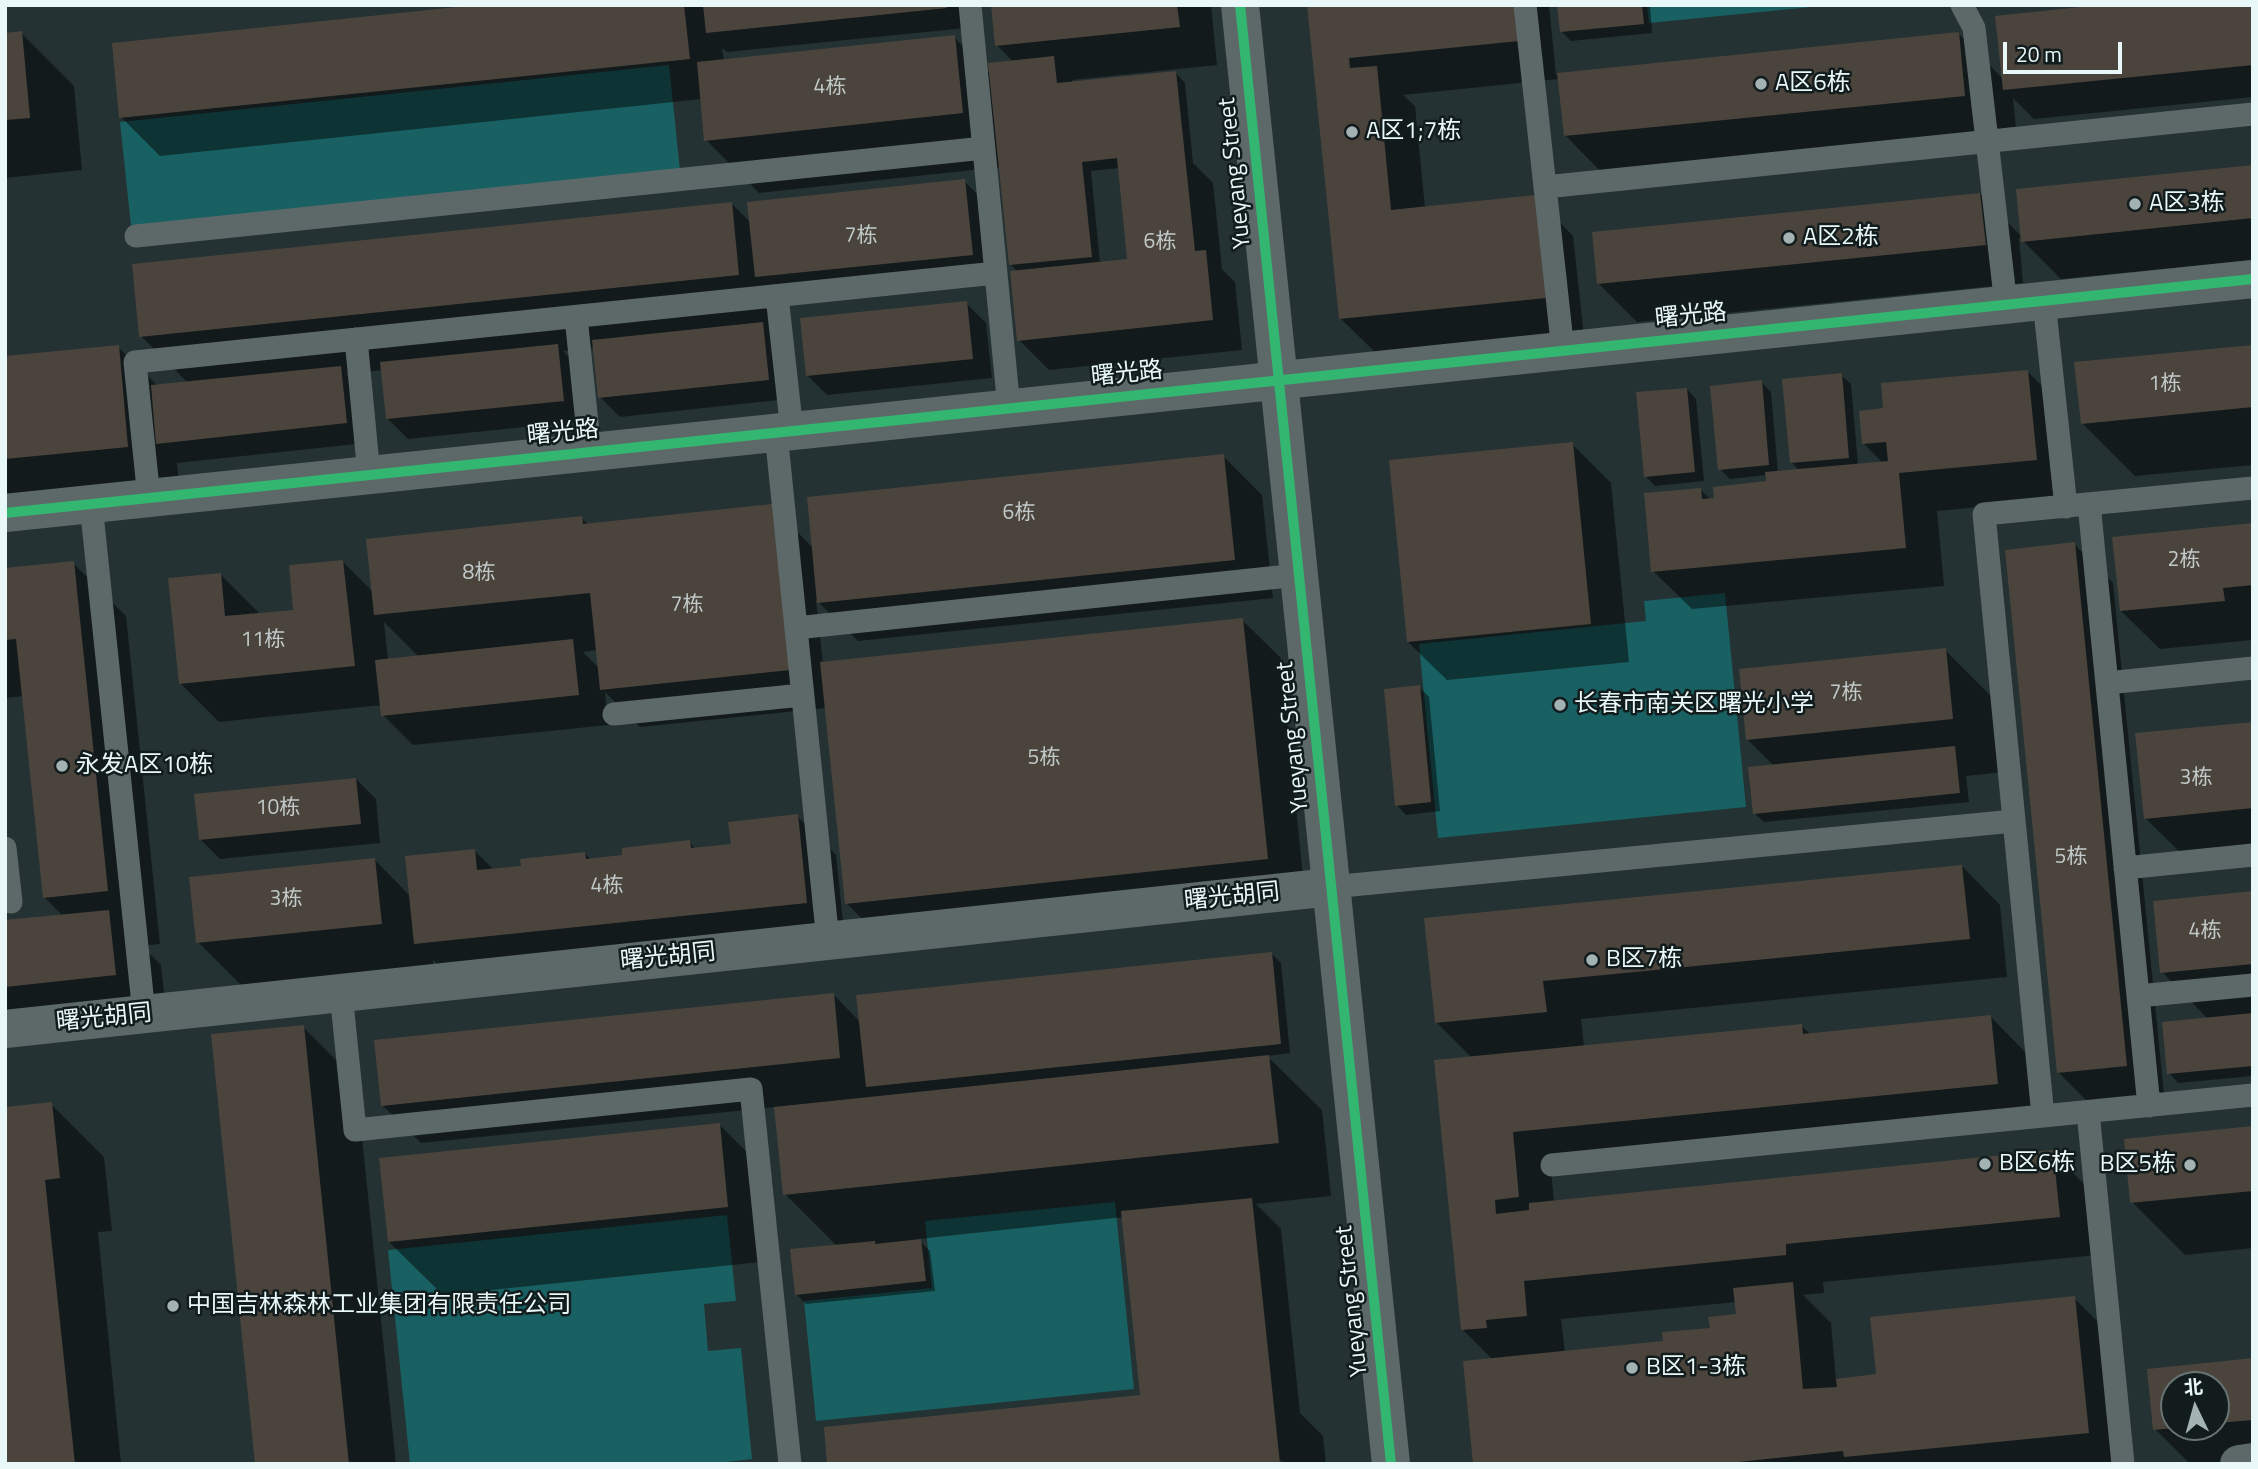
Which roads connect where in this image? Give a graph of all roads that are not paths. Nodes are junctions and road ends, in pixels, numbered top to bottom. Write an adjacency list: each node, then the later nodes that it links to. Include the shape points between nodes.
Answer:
1 (970, 5): 7 (lane)
2 (1240, 5): 18 (street, Yueyang Street)
3 (1525, 5): 8 (lane)
4 (1962, 5): 6 (lane, via 1974,28)
5 (2253, 114): 6 (lane)
6 (1987, 141): 8 (lane); 14 (lane)
7 (984, 148): 9 (lane); 10 (lane)
8 (1545, 187): 17 (lane)
9 (136, 236)
10 (996, 273): 12 (lane); 19 (lane)
11 (2253, 279): 13 (street, 曙光路)
12 (777, 296): 15 (lane); 20 (lane)
13 (2044, 301): 14 (street, 曙光路); 27 (lane)
14 (2006, 305): 17 (street, 曙光路)
15 (576, 317): 16 (lane); 21 (lane)
16 (356, 339): 22 (lane); 24 (lane, via 135,362)
17 (1563, 351): 18 (street, 曙光路)
18 (1279, 381): 19 (street, 曙光路); 29 (street, Yueyang Street)
19 (1009, 408): 20 (street, 曙光路)
20 (784, 432): 21 (street, 曙光路); 30 (lane)
21 (590, 452): 22 (street, 曙光路)
22 (369, 475): 24 (street, 曙光路)
23 (2253, 488): 26 (lane)
24 (149, 498): 25 (street, 曙光路)
25 (92, 504): 28 (street, 曙光路); 45 (lane)
26 (2089, 504): 27 (lane); 32 (lane)
27 (2066, 507): 35 (lane, via 1984,514)
28 (5, 513)
29 (1298, 575): 30 (lane); 39 (street, Yueyang Street)
30 (796, 628): 33 (lane)
31 (2253, 668): 32 (lane)
32 (2107, 683): 38 (lane)
33 (802, 695): 34 (lane); 41 (lane)
34 (614, 714)
35 (2014, 821): 39 (lane); 50 (lane)
36 (5, 848): 40 (lane)
37 (2253, 855): 38 (lane)
38 (2125, 868): 44 (lane)
39 (1331, 887): 41 (street, 曙光胡同); 54 (street, Yueyang Street)
40 (11, 902)
41 (828, 941): 43 (street, 曙光胡同)
42 (2253, 985): 44 (lane)
43 (341, 993): 45 (street, 曙光胡同); 53 (lane, via 355,1130 751,1089)
44 (2138, 996): 48 (lane)
45 (144, 1014): 46 (street, 曙光胡同)
46 (5, 1029)
47 (2253, 1095): 48 (lane)
48 (2149, 1106): 49 (lane)
49 (2088, 1112): 50 (lane); 55 (lane)
50 (2043, 1116): 51 (lane)
51 (1552, 1165)
52 (2253, 1462): 56 (street)
53 (790, 1464)
54 (1391, 1464)
55 (2123, 1464)
56 (2239, 1464)

